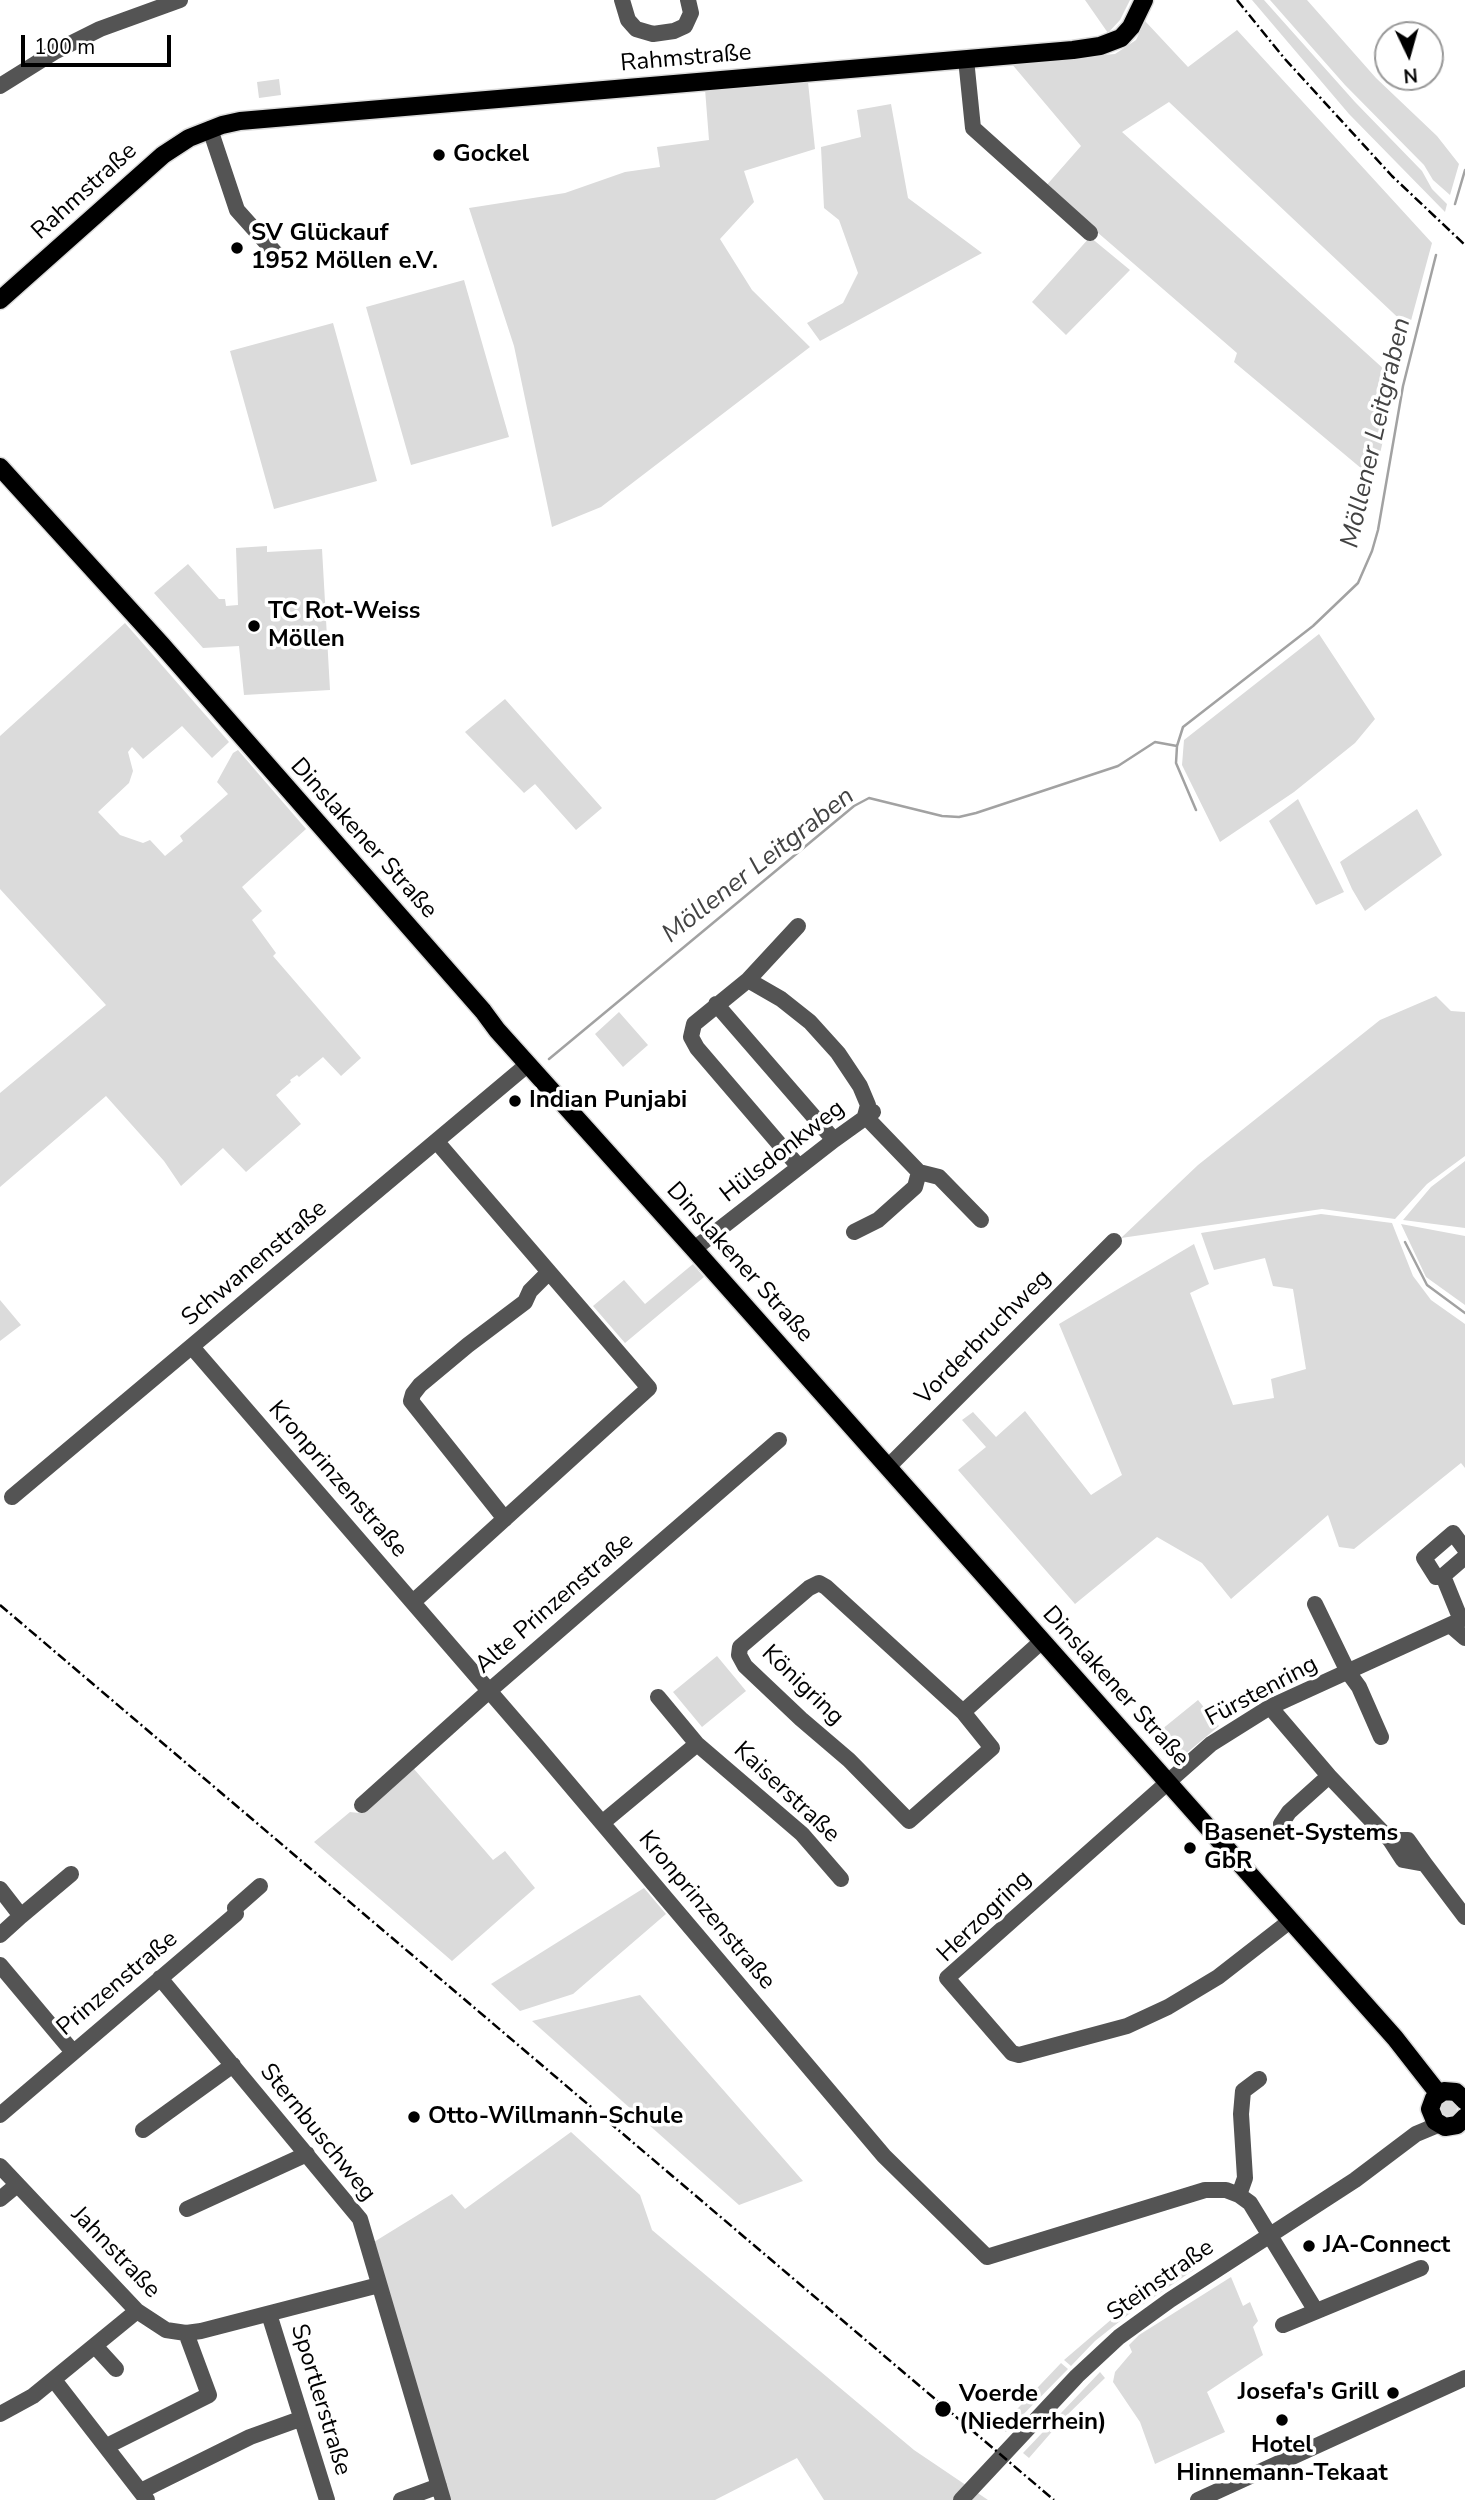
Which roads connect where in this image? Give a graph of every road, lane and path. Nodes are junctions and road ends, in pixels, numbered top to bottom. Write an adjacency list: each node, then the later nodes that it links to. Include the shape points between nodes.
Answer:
1 (180, 0): 6 (street, via 100,29)
2 (622, 0): 3 (street, via 636,29 653,34 685,26 691,13)
3 (688, 0)
4 (1144, 0): 5 (main road, Rahmstraße, via 1121,38 1100,46)
5 (966, 59): 7 (main road, Rahmstraße, via 240,121); 8 (street, via 972,128)
6 (0, 86)
7 (210, 129): 9 (street, via 237,210); 10 (main road, Rahmstraße, via 163,155)
8 (1090, 233)
9 (279, 257)
10 (0, 300)
11 (0, 467): 15 (main road, Dinslakener Straße, via 161,644)
12 (798, 926): 13 (street)
13 (748, 979): 14 (street); 16 (street, via 810,1022 838,1053)
14 (716, 1004): 17 (street); 19 (street, via 694,1024 691,1037)
15 (527, 1065): 18 (street, Schwanenstraße); 24 (main road, Dinslakener Straße)
16 (871, 1113): 17 (street, Hülsdonkweg); 20 (street, Hülsdonkweg)
17 (834, 1140): 19 (street, Hülsdonkweg)
18 (437, 1142): 25 (street); 26 (street, Schwanenstraße)
19 (799, 1167): 24 (street, Hülsdonkweg)
20 (919, 1172): 21 (street, Hülsdonkweg, via 939,1177); 22 (street, via 915,1187 878,1220)
21 (981, 1220)
22 (854, 1232)
23 (1114, 1241): 28 (street, Vorderbruchweg)
24 (694, 1249): 28 (main road, Dinslakener Straße)
25 (548, 1273): 30 (street, via 525,1302 420,1385 411,1401); 30 (street, via 649,1388)
26 (192, 1347): 29 (street, Schwanenstraße); 34 (street, Kronprinzenstraße)
27 (779, 1440): 40 (street, Alte Prinzenstraße)
28 (888, 1467): 38 (main road, Dinslakener Straße)
29 (12, 1497)
30 (505, 1519): 34 (street)
31 (1465, 1549): 33 (street, via 1453,1533 1424,1558 1436,1577)
32 (1465, 1557): 33 (street)
33 (1443, 1576): 36 (street)
34 (412, 1602): 40 (street, Kronprinzenstraße)
35 (1315, 1604): 39 (street)
36 (1458, 1621): 37 (street); 39 (street, Fürstenring)
37 (1465, 1638)
38 (1042, 1641): 43 (street); 47 (main road, Dinslakener Straße)
39 (1348, 1672): 42 (street, Fürstenring); 44 (street, Fürstenring)
40 (489, 1691): 48 (street, Alte Prinzenstraße); 49 (street, Kronprinzenstraße)
41 (657, 1696): 45 (street, Kaiserstraße)
42 (1270, 1707): 46 (street); 47 (street, Fürstenring, via 1212,1744)
43 (963, 1712): 43 (street, Königring, via 992,1748 909,1821 745,1666 740,1647 819,1583)
44 (1381, 1737)
45 (697, 1744): 49 (street, Kaiserstraße); 52 (street, Kaiserstraße, via 802,1834)
46 (1329, 1776): 50 (street); 56 (street, via 1403,1860 1425,1864)
47 (1167, 1783): 57 (main road, Dinslakener Straße); 57 (street, Herzogring, via 947,1978 1012,2053 1127,2026 1168,2007 1218,1977)
48 (362, 1805)
49 (602, 1823): 73 (street, Kronprinzenstraße, via 895,2169 987,2257 1205,2190)
50 (1281, 1824)
51 (71, 1874): 55 (street)
52 (841, 1878)
53 (260, 1886): 60 (street, Prinzenstraße, via 235,1908 236,1914)
54 (0, 1889): 55 (street)
55 (21, 1916): 58 (street)
56 (1465, 1917)
57 (1290, 1921): 64 (main road, Dinslakener Straße)
58 (0, 1935)
59 (0, 1965): 61 (street)
60 (160, 1978): 61 (street, Prinzenstraße); 62 (street, Sternbuschweg)
61 (73, 2052): 65 (street, Prinzenstraße)
62 (233, 2065): 67 (street); 70 (street, Sternbuschweg)
63 (1259, 2079): 73 (street, via 1243,2091 1245,2178)
64 (1451, 2097): 66 (main road, Dinslakener Straße, via 1432,2115); 68 (street, Steinstraße)
65 (0, 2115)
66 (1454, 2122): 68 (street, Steinstraße); 69 (main road)
67 (143, 2130)
68 (1416, 2134): 76 (street, Steinstraße)
69 (1465, 2142)
70 (307, 2154): 75 (street); 78 (street, Sternbuschweg, via 360,2219)
71 (0, 2166): 72 (street, Jahnstraße)
72 (17, 2185): 74 (street); 79 (street, Jahnstraße)
73 (1239, 2195): 76 (street, via 1250,2203)
74 (0, 2199)
75 (187, 2209)
76 (1271, 2235): 80 (street); 95 (street, Steinstraße, via 1112,2343)
77 (1421, 2268): 80 (street)
78 (379, 2285): 81 (street); 91 (street, Sternbuschweg)
79 (137, 2311): 83 (street, Jahnstraße, via 166,2330); 84 (street)
80 (1316, 2311): 82 (street)
81 (269, 2314): 83 (street); 89 (street, Sportlerstraße)
82 (1283, 2325)
83 (186, 2333): 90 (street, via 209,2395)
84 (95, 2346): 85 (street); 87 (street)
85 (116, 2369)
86 (1465, 2378): 96 (street)
87 (54, 2380): 88 (street); 90 (street)
88 (0, 2414)
89 (300, 2418): 92 (street, via 250,2437); 93 (street, Sportlerstraße)
90 (107, 2446): 92 (street)
91 (441, 2493): 94 (street)
92 (144, 2495)
93 (327, 2500)
94 (401, 2500)
95 (961, 2500)
96 (1198, 2500)

